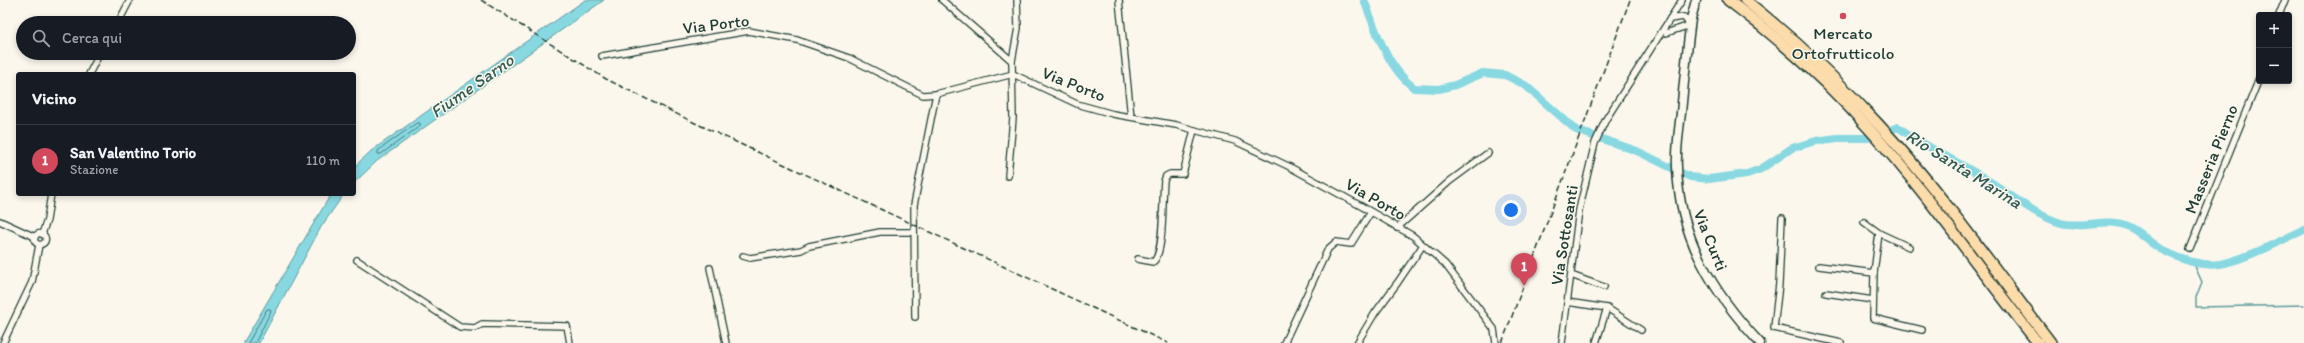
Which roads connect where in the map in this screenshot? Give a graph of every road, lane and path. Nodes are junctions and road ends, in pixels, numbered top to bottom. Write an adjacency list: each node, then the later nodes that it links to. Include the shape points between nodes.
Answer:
1 (130, 0): 11 (street)
2 (942, 0): 17 (street)
3 (1017, 0): 17 (street, via 1018,28)
4 (1119, 0): 22 (street)
5 (1682, 0): 12 (street, Via Sottosanti)
6 (1696, 0): 13 (main road, Via Curti)
7 (1728, 0): 26 (highway, via 1817,75)
8 (1745, 0): 26 (highway, via 1830,73 1879,125)
9 (2285, 0): 10 (street)
10 (2280, 12)
11 (122, 16)
12 (1670, 19): 13 (street, via 1684,17); 47 (street, Via Sottosanti, via 1595,143 1579,210)
13 (1690, 25): 14 (street); 64 (main road, Via Curti, via 1676,154 1679,191 1693,245 1711,282 1734,315)
14 (1666, 33)
15 (602, 56): 21 (street, Via Porto, via 748,31 797,40 850,58 923,95)
16 (96, 60): 18 (street)
17 (1012, 61): 19 (street)
18 (90, 72)
19 (1014, 74): 21 (street, Via Porto); 22 (street, Via Porto, via 1077,104); 25 (street)
20 (2257, 84): 40 (street, Masseria Pierno)
21 (936, 94): 33 (street, via 915,196)
22 (1131, 118): 23 (street, Via Porto)
23 (1194, 130): 28 (street, Via Porto, via 1241,144 1288,166); 42 (street, via 1183,174 1170,174 1164,181 1158,257 1153,262)
24 (1488, 152): 32 (street, via 1450,181)
25 (1008, 176)
26 (1919, 180): 66 (highway); 67 (highway)
27 (51, 196): 35 (street)
28 (1371, 212): 32 (street, Via Porto); 59 (street, via 1352,244 1336,242 1328,249)
29 (1782, 218): 65 (street, via 1774,328)
30 (0, 221): 36 (street)
31 (1864, 222): 34 (street)
32 (1398, 228): 38 (street, Via Porto)
33 (913, 232): 41 (street, via 880,232 809,246 802,250 748,258); 53 (street)
34 (1879, 233): 39 (street); 46 (street)
35 (42, 234): 36 (street); 37 (street, via 46,240)
36 (35, 237): 37 (street)
37 (39, 244): 56 (street, via 32,282)
38 (1423, 245): 60 (street); 61 (street, Via Porto, via 1446,264 1474,300 1494,329)
39 (1909, 247)
40 (2190, 249)
41 (743, 256)
42 (1138, 259)
43 (357, 260): 57 (street, via 460,327 475,328 482,324 567,326)
44 (1819, 266): 46 (street)
45 (710, 268): 58 (street)
46 (1874, 273): 50 (street)
47 (1571, 275): 48 (street); 51 (street, Via Sottosanti)
48 (1604, 287)
49 (1826, 293): 50 (street)
50 (1873, 300): 55 (street, via 1873,318)
51 (1567, 302): 52 (street); 62 (street, Via Sottosanti)
52 (1607, 308): 54 (street); 63 (street)
53 (915, 317)
54 (1641, 330)
55 (1922, 330)
56 (3, 343)
57 (570, 343)
58 (726, 343)
59 (1284, 343)
60 (1357, 343)
61 (1496, 343)
62 (1562, 343)
63 (1596, 343)
64 (1760, 343)
65 (1841, 343)
66 (2038, 343)
67 (2051, 343)

